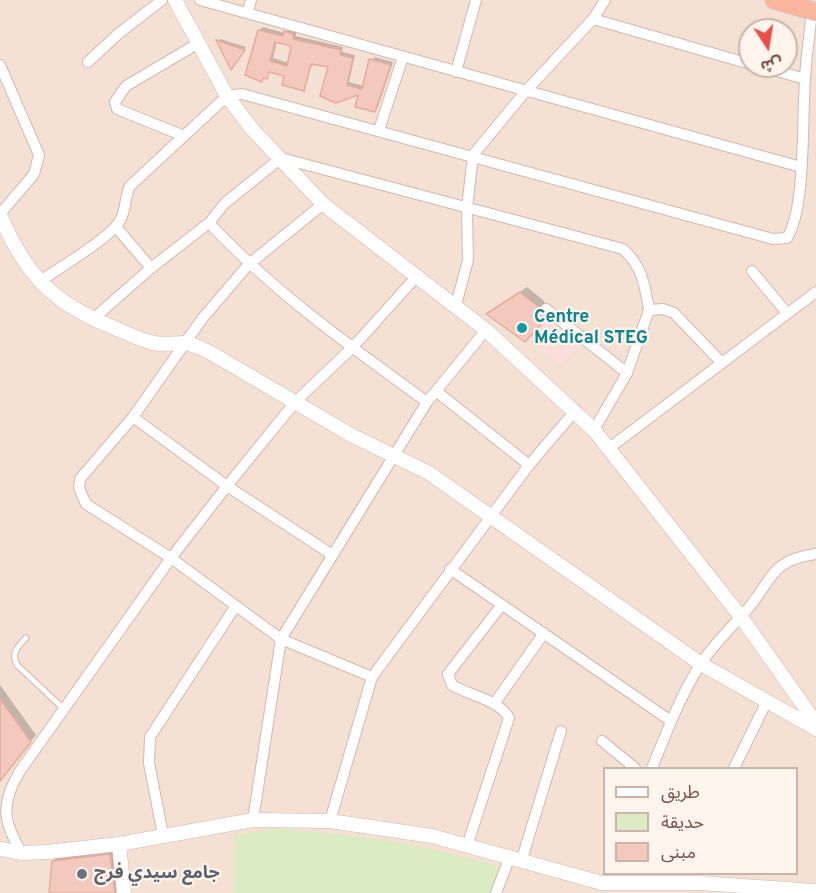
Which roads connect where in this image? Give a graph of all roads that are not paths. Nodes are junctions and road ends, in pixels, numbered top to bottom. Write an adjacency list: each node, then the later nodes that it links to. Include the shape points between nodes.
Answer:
1 (162, 0): 14 (street)
2 (175, 0): 11 (street)
3 (200, 0): 9 (street)
4 (251, 0): 9 (street)
5 (476, 0): 16 (street)
6 (605, 0): 10 (street)
7 (774, 0): 8 (highway)
8 (814, 11): 18 (street)
9 (248, 12): 12 (street)
10 (593, 19): 13 (street); 19 (street)
11 (197, 44): 20 (street); 22 (street, via 126,86 115,102 117,109)
12 (403, 57): 16 (street); 21 (street)
13 (738, 61)
14 (88, 62)
15 (0, 65): 28 (street, via 39,155 34,174)
16 (456, 72): 19 (street)
17 (798, 77): 18 (street)
18 (805, 79): 25 (street)
19 (525, 92): 23 (street); 25 (street)
20 (227, 96): 21 (street, via 242,94); 22 (street); 24 (street)
21 (380, 130): 23 (street)
22 (184, 136): 30 (street, via 130,186 126,208)
23 (473, 155): 25 (street, via 773,238 787,238 793,228); 27 (street)
24 (281, 158): 26 (street); 27 (street); 29 (street, via 225,203)
25 (801, 167)
26 (323, 204): 31 (street); 34 (street)
27 (467, 208): 37 (street, via 468,260); 39 (street, via 623,249 636,261 644,279)
28 (0, 215): 35 (street, via 14,246)
29 (209, 223): 31 (street); 32 (street)
30 (116, 227): 32 (street); 35 (street)
31 (248, 265): 43 (street); 44 (street)
32 (151, 268): 41 (street)
33 (752, 271): 40 (street)
34 (417, 276): 37 (street); 44 (street)
35 (39, 282): 41 (street, via 61,301)
36 (816, 292): 40 (street)
37 (456, 305): 42 (street)
38 (546, 309): 46 (street)
39 (649, 310): 45 (street, via 674,313); 46 (street)
40 (786, 314): 45 (street)
41 (93, 319): 43 (street, via 154,343)
42 (486, 330): 47 (street); 50 (street)
43 (187, 343): 48 (street, via 239,367); 51 (street)
44 (352, 348): 48 (street); 49 (street)
45 (721, 362): 53 (street)
46 (627, 373): 52 (street)
47 (436, 391): 49 (street); 55 (street)
48 (296, 401): 54 (street); 56 (street)
49 (427, 402): 54 (street)
50 (576, 410): 52 (street); 55 (street)
51 (133, 417): 56 (street); 60 (street, via 80,478 81,496 86,504)
52 (594, 430): 53 (street)
53 (608, 449): 64 (street)
54 (395, 458): 57 (street, via 429,473); 58 (street)
55 (529, 465): 57 (street)
56 (228, 486): 58 (street); 60 (street)
57 (492, 515): 61 (street); 68 (street)
58 (331, 554): 67 (street)
59 (816, 554): 64 (street, via 790,560 773,573)
60 (171, 558): 63 (street); 72 (street)
61 (450, 569): 62 (street); 69 (street)
62 (501, 606): 65 (street); 71 (street, via 448,674 452,685)
63 (235, 607): 67 (street); 83 (street, via 150,737 149,763)
64 (741, 617): 68 (street); 74 (street)
65 (544, 633): 71 (street); 73 (street)
66 (26, 638): 72 (lane, via 15,650 17,665)
67 (281, 639): 69 (street); 81 (street)
68 (701, 664): 70 (street); 73 (street)
69 (372, 676): 82 (street)
70 (766, 703): 75 (street); 80 (street)
71 (494, 704): 85 (street, via 505,711 508,722)
72 (64, 709): 87 (street, via 7,792 9,828)
73 (671, 721): 79 (street)
74 (816, 723)
75 (816, 729)
76 (561, 730): 88 (street)
77 (602, 741): 78 (street)
78 (634, 767)
79 (652, 767)
80 (734, 767)
81 (253, 820): 82 (street); 83 (street)
82 (330, 820): 85 (street, via 410,832)
83 (163, 835): 84 (street)
84 (119, 844): 87 (street); 95 (street)
85 (467, 846): 88 (street)
86 (0, 849): 87 (street)
87 (22, 853)
88 (515, 861): 91 (street); 96 (street)
89 (627, 878): 90 (street); 91 (street)
90 (701, 878): 92 (street)
91 (599, 888)
92 (716, 889): 93 (street)
93 (780, 890): 94 (street)
94 (816, 891)
95 (124, 893)
96 (496, 893)

